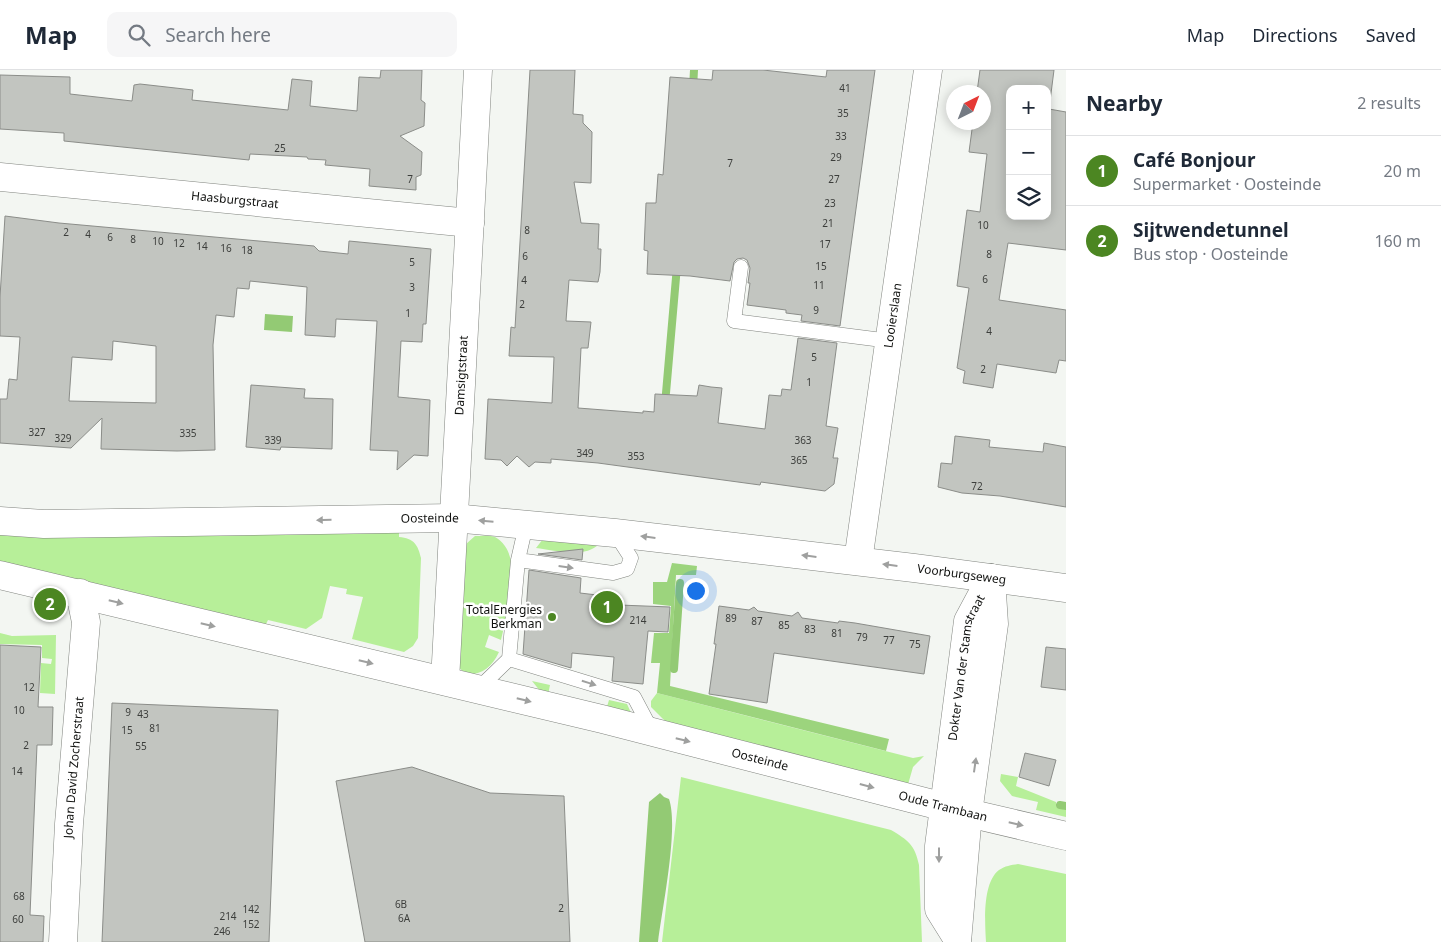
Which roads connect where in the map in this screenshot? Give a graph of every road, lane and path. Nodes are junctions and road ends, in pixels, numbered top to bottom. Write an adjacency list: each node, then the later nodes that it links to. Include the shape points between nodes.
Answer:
1 (478, 70): 4 (street, Damsigtstraat)
2 (928, 70): 6 (street, Looierslaan)
3 (0, 177): 4 (street, Haasburgstraat)
4 (470, 223): 7 (street, Damsigtstraat)
5 (741, 268): 6 (lane, via 734,321)
6 (890, 341): 12 (street, Looierslaan)
7 (453, 518): 8 (street, Oosteinde, one-way to 8); 9 (street, Oosteinde, one-way to 7); 18 (street, Damsigtstraat)
8 (0, 522)
9 (526, 525): 10 (street, Oosteinde); 11 (lane)
10 (615, 533): 11 (lane, one-way to 10, via 613,573 627,569 631,558); 12 (street, Oosteinde, one-way to 10)
11 (518, 560): 17 (lane)
12 (858, 561): 14 (street, Voorburgseweg, one-way to 12)
13 (0, 575): 16 (street, Oosteinde)
14 (991, 578): 15 (street, Voorburgseweg); 22 (street, Dokter Van der Stamstraat, via 994,624)
15 (1066, 588)
16 (80, 593): 18 (street, Oosteinde, one-way to 18); 25 (street, Johan David Zocherstraat, via 86,622)
17 (509, 659): 19 (lane); 20 (lane, one-way to 20, via 634,697)
18 (444, 681): 19 (street, Oosteinde)
19 (478, 689): 20 (street, Oosteinde, one-way to 20)
20 (652, 732): 21 (street, Oosteinde, one-way to 21)
21 (820, 774): 22 (street, Oude Trambaan, one-way to 22)
22 (956, 810): 23 (street, Oude Trambaan, one-way to 23); 24 (street, Dokter Van der Stamstraat)
23 (1066, 836)
24 (957, 940)
25 (63, 942)

